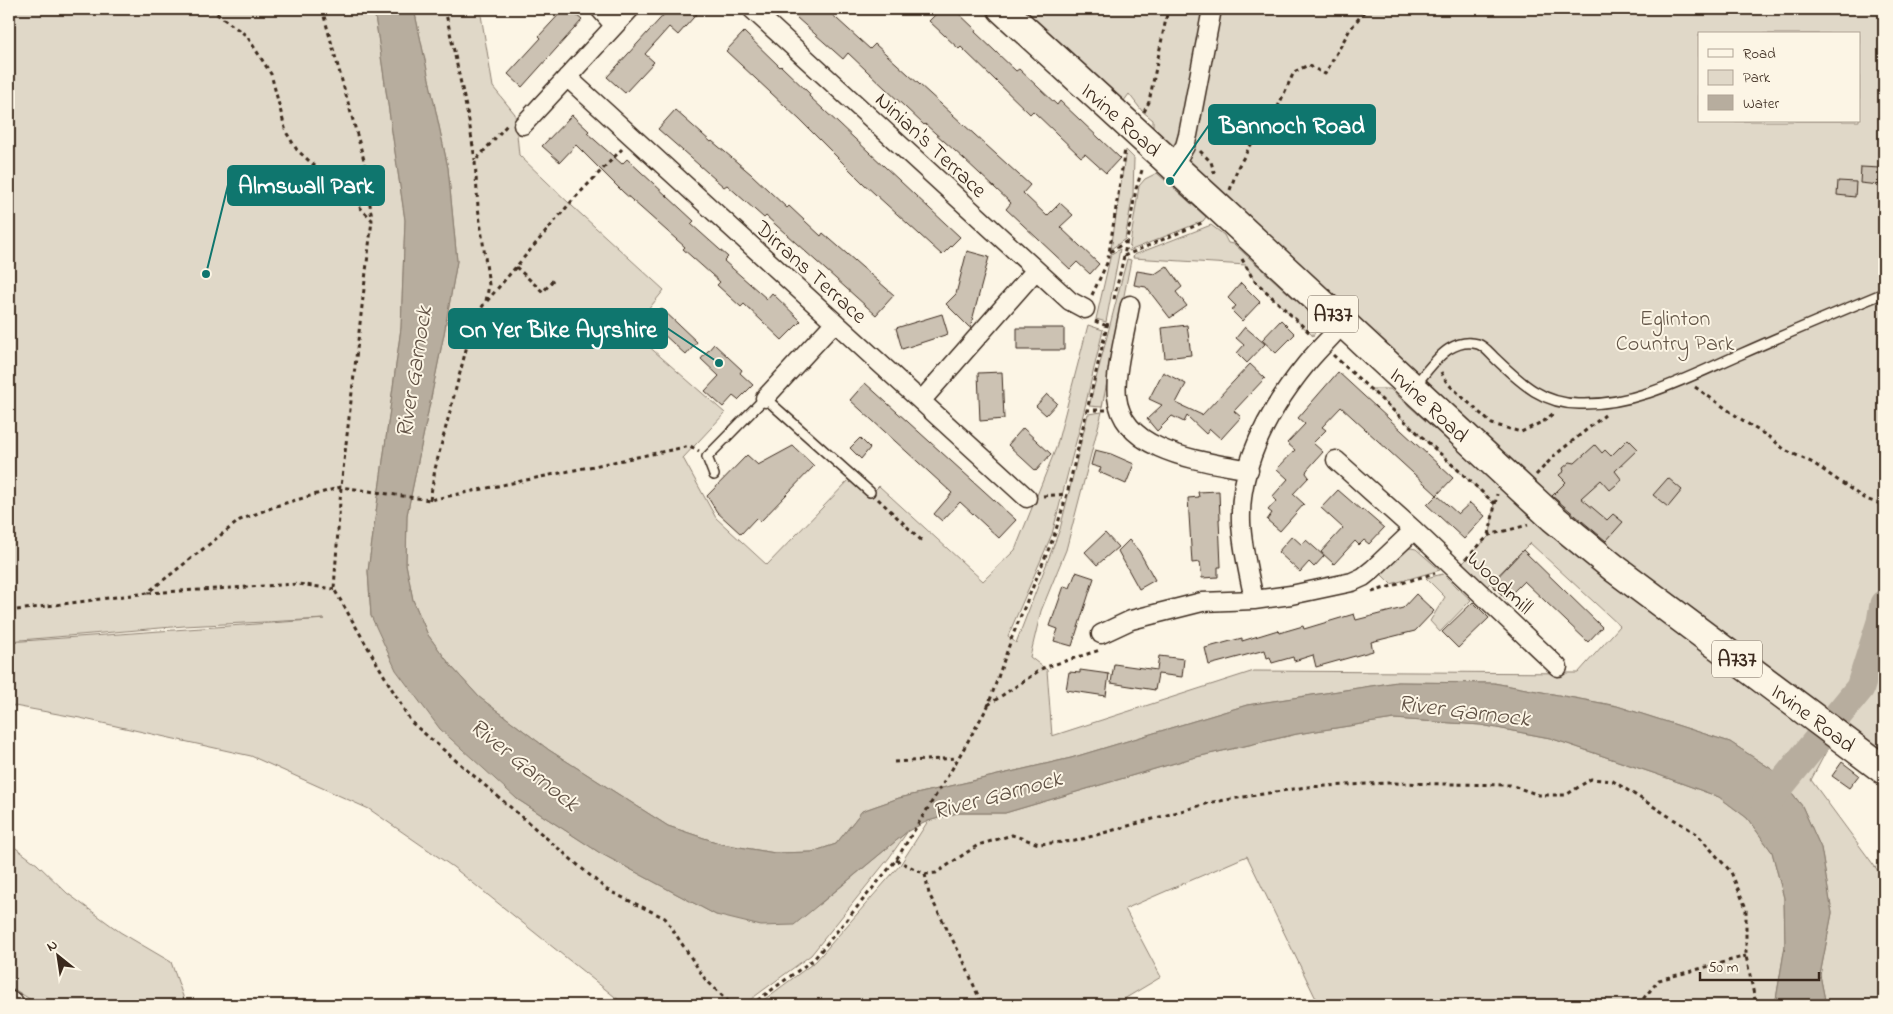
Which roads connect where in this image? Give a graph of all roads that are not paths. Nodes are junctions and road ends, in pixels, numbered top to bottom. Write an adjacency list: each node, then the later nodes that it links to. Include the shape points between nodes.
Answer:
1 (600, 9): 6 (street)
2 (630, 9): 6 (street)
3 (752, 9): 10 (street, Ninian's Terrace)
4 (1003, 9): 9 (main road, Irvine Road / A737)
5 (1212, 9): 9 (street, via 1185,146)
6 (614, 26): 7 (street)
7 (568, 77): 8 (street); 14 (street, Dirrans Terrace)
8 (522, 125)
9 (1164, 158): 15 (main road, Irvine Road / A737)
10 (1036, 270): 13 (street, Ninian's Terrace, via 1070,301); 18 (street)
11 (1884, 293): 16 (lane, via 1685,380 1598,404 1563,404 1541,397 1480,344 1463,343 1448,349)
12 (1122, 303): 20 (street, via 1117,383 1120,410 1127,421 1145,440 1176,456)
13 (1085, 309)
14 (835, 322): 17 (street); 18 (street, Dirrans Terrace)
15 (1343, 324): 16 (main road, Irvine Road / A737); 20 (street, via 1307,363 1271,414 1260,434)
16 (1413, 387): 28 (main road, Irvine Road / A737, via 1522,491 1621,574)
17 (765, 398): 21 (lane, via 707,457); 22 (lane)
18 (921, 401): 23 (street, Dirrans Terrace)
19 (1336, 460): 24 (street, Woodmill)
20 (1248, 470): 25 (street, via 1241,520 1243,548)
21 (714, 474)
22 (870, 492)
23 (1027, 498)
24 (1414, 530): 25 (street, via 1373,569 1352,582); 27 (street, Woodmill)
25 (1254, 600): 26 (street, via 1202,602 1173,608 1131,620)
26 (1101, 634)
27 (1558, 666)
28 (1880, 767)

